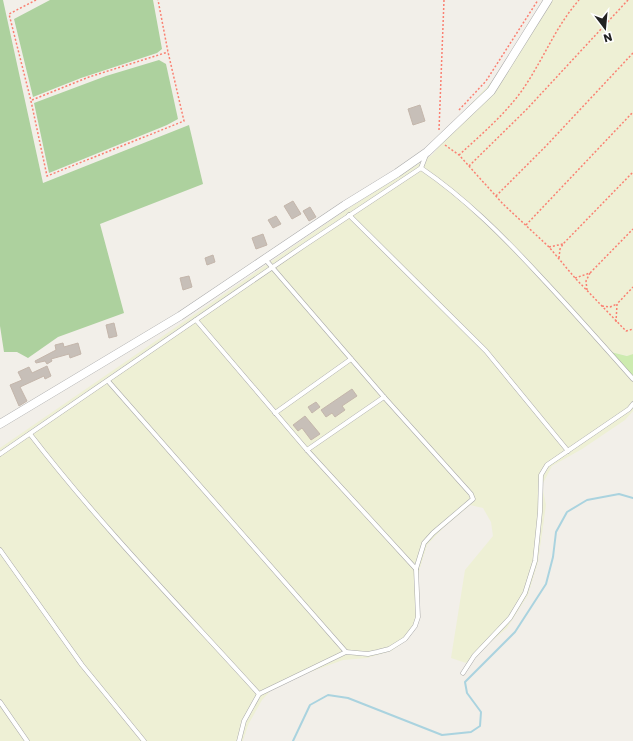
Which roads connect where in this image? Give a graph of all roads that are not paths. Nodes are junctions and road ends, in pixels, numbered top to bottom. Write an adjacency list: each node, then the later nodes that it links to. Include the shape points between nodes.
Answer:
1 (548, 0): 2 (street, via 492,91)
2 (427, 152): 3 (lane); 5 (street)
3 (421, 168): 4 (lane); 9 (lane, via 471,207 520,254)
4 (349, 215): 6 (lane); 17 (lane, via 486,351)
5 (265, 259): 6 (lane); 14 (street, via 180,316)
6 (272, 267): 7 (lane); 8 (lane)
7 (196, 320): 10 (lane); 13 (lane)
8 (351, 359): 11 (lane); 13 (lane)
9 (633, 379)
10 (108, 381): 15 (lane); 21 (lane)
11 (384, 397): 16 (lane); 20 (lane, via 473,496 471,502 447,520 424,543)
12 (633, 404): 17 (lane)
13 (276, 413): 16 (lane)
14 (0, 424)
15 (30, 434): 18 (lane); 23 (lane, via 104,522)
16 (307, 450): 20 (lane)
17 (568, 451): 22 (lane, via 547,465 541,475 535,561 526,593 510,618 474,656)
18 (0, 454)
19 (0, 550): 26 (lane, via 82,665)
20 (416, 569): 21 (lane, via 418,617 405,639 389,649 368,654)
21 (346, 652): 23 (lane)
22 (463, 673)
23 (259, 694): 27 (lane, via 244,721)
24 (0, 702): 25 (lane)
25 (27, 741)
26 (144, 741)
27 (239, 741)

